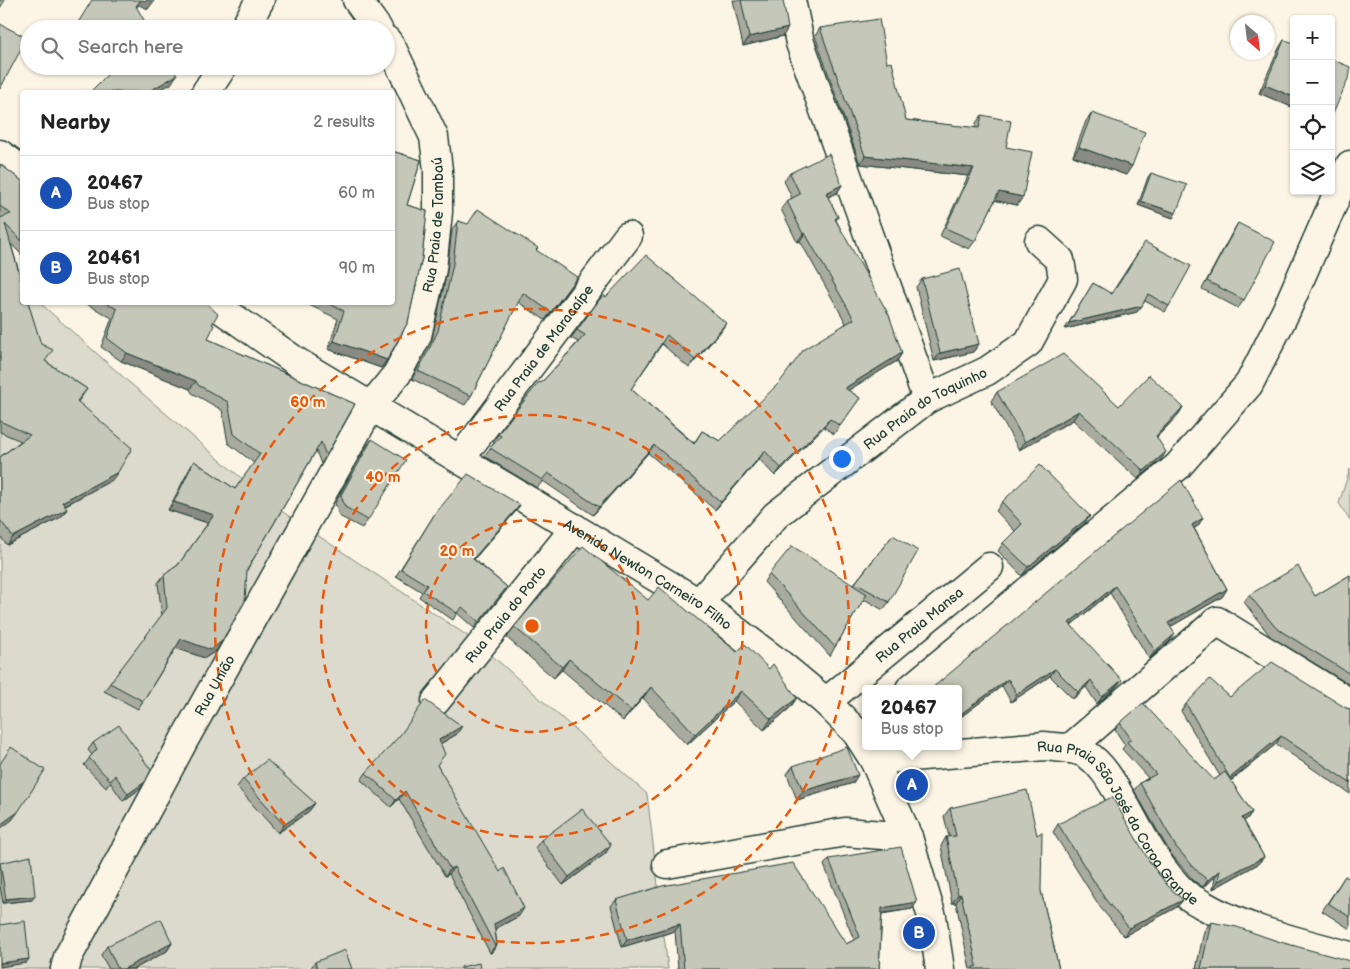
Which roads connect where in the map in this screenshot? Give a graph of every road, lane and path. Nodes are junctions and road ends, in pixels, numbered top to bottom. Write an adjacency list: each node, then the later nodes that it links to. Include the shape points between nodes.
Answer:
1 (260, 0): 4 (street)
2 (357, 0): 5 (street)
3 (791, 0): 15 (street, via 800,43)
4 (249, 20)
5 (371, 20)
6 (395, 54): 16 (street, Rua Praia de Tambaú, via 434,137 438,212 432,270 417,336 397,374)
7 (217, 75): 8 (street)
8 (207, 90)
9 (0, 154): 11 (street)
10 (1350, 165): 21 (street, via 1286,311 1249,384 1178,466)
11 (20, 169)
12 (628, 236): 17 (street, Rua Praia de Maracaípe)
13 (1039, 240): 15 (street, Rua Praia do Toquinho, via 1060,260 1063,279 1028,343 987,371)
14 (215, 305): 16 (street, Avenida Newton Carneiro Filho, via 297,362)
15 (927, 399): 20 (street, Rua Praia do Toquinho, via 776,515)
16 (370, 406): 17 (street, Avenida Newton Carneiro Filho); 32 (street, Rua União, via 184,740 68,957)
17 (460, 460): 18 (street, Avenida Newton Carneiro Filho)
18 (575, 528): 20 (street, Avenida Newton Carneiro Filho); 22 (street, Rua Praia do Porto)
19 (989, 567): 23 (street, Rua Praia Mansa)
20 (699, 603): 23 (street, Avenida Newton Carneiro Filho)
21 (915, 685)
22 (436, 701)
23 (826, 702): 25 (street, Avenida Newton Carneiro Filho)
24 (1348, 702): 26 (street, via 1217,621)
25 (861, 728)
26 (1069, 749): 28 (street, Rua Praia São José da Coroa Grande, via 1046,746); 31 (street, Rua Praia São José da Coroa Grande, via 1093,759 1111,781 1151,852 1185,894 1248,926)
27 (870, 750): 28 (street, Avenida Newton Carneiro Filho)
28 (874, 760): 29 (street, Avenida Newton Carneiro Filho)
29 (908, 837): 30 (street, via 845,832); 33 (street, Avenida Newton Carneiro Filho, via 932,917)
30 (668, 864)
31 (1350, 956)
32 (66, 969)
33 (940, 969)

